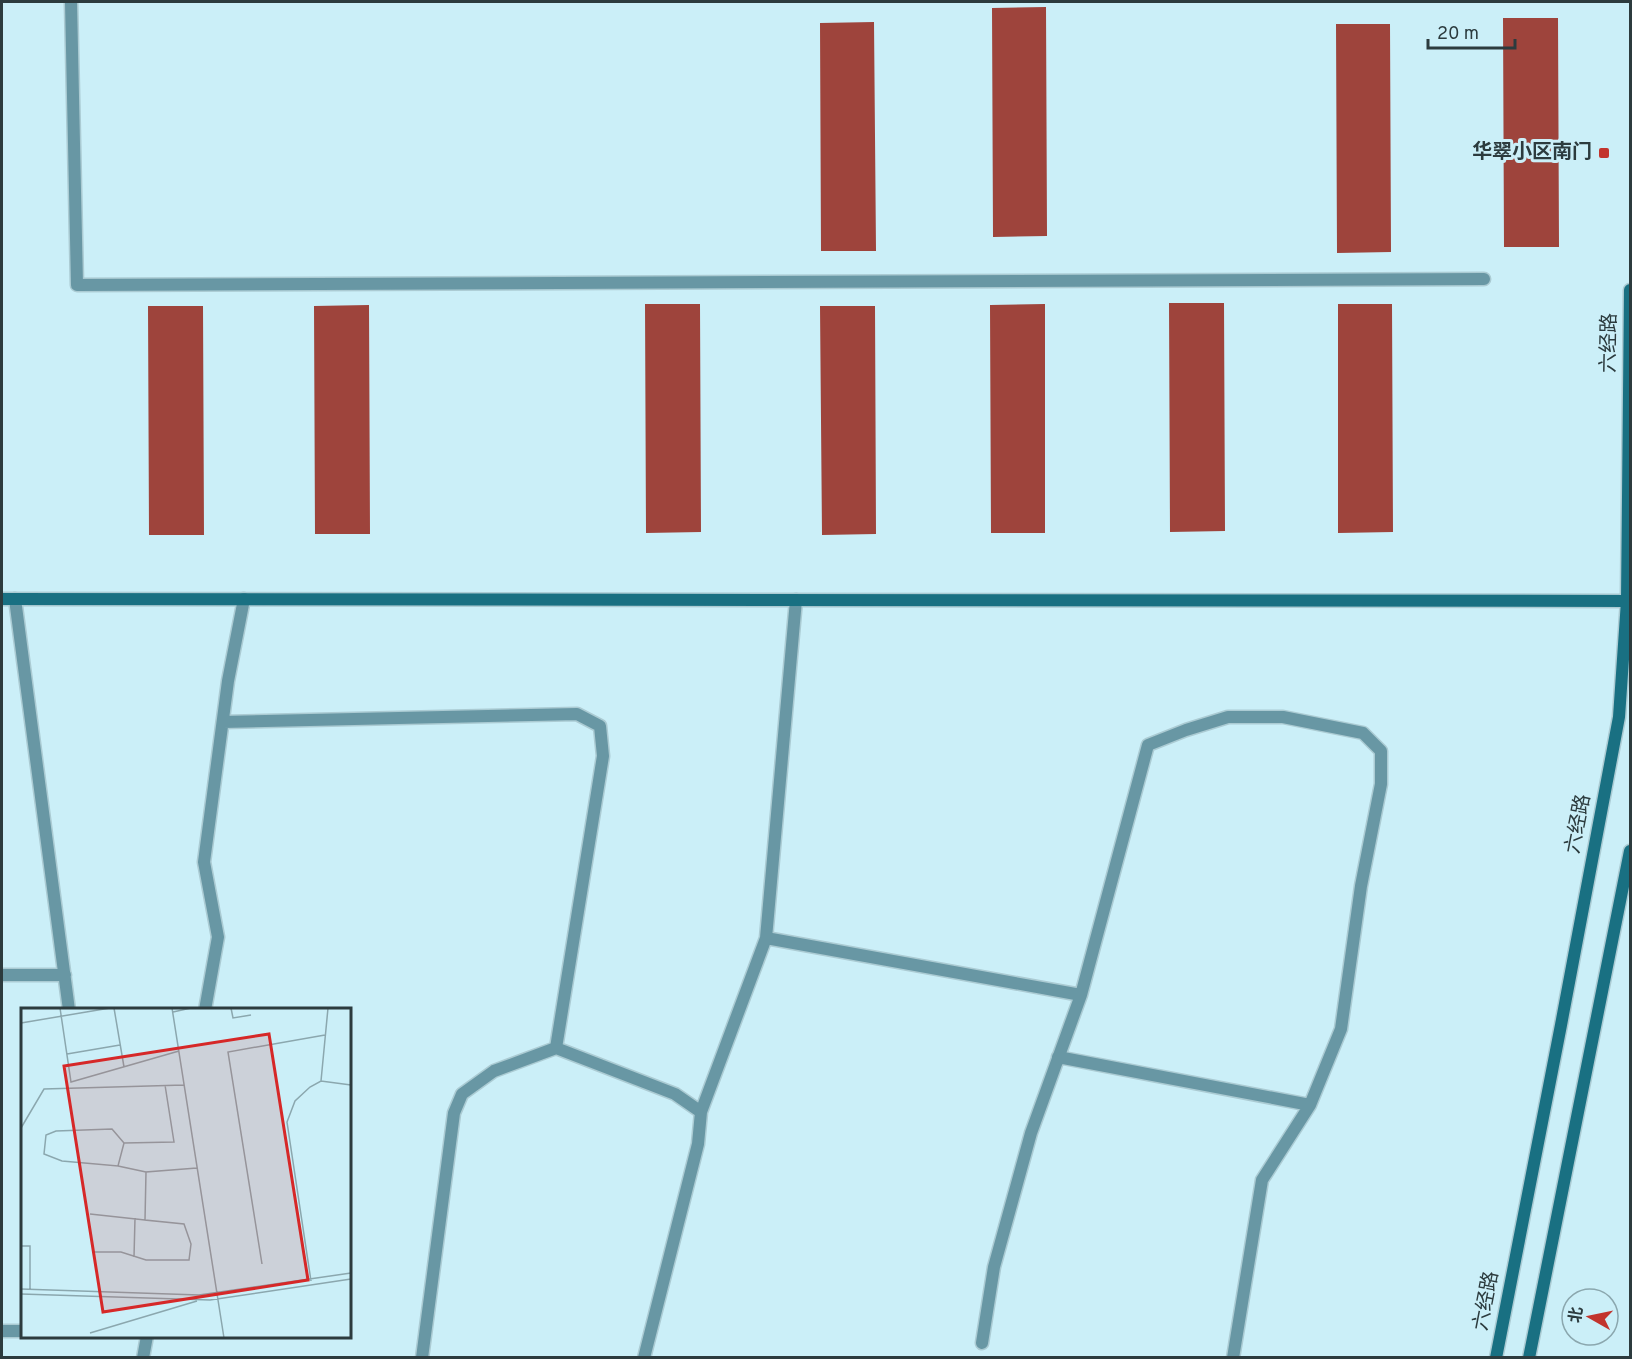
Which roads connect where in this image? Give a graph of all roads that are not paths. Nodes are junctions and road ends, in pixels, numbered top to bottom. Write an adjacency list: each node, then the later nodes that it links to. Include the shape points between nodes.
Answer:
1 (71, 2): 2 (street, via 77,285)
2 (1484, 279)
3 (1630, 290): 8 (street, 六经路)
4 (2, 599): 5 (street)
5 (15, 599): 6 (street); 13 (street)
6 (244, 599): 7 (street); 9 (street)
7 (796, 600): 8 (street); 11 (street)
8 (1629, 601): 29 (street, 六经路, via 1619,717)
9 (223, 722): 16 (street, via 204,862 218,937); 17 (street, via 577,714 600,726 603,756)
10 (1630, 851): 30 (street)
11 (766, 938): 14 (street); 20 (street)
12 (2, 975): 13 (street)
13 (65, 975): 15 (street)
14 (1081, 995): 18 (street); 19 (street, via 1148,745 1228,717 1283,717 1363,733 1381,751 1381,784 1361,886 1341,1029)
15 (69, 1008)
16 (205, 1008)
17 (556, 1048): 20 (street, via 675,1094); 26 (street, via 494,1071 462,1094 454,1113)
18 (1058, 1057): 19 (street); 24 (street, via 1031,1133 998,1256)
19 (1310, 1105): 28 (street, via 1262,1180)
20 (701, 1112): 27 (street, via 698,1144)
21 (2, 1331): 22 (street)
22 (21, 1331)
23 (147, 1338): 25 (street)
24 (982, 1342)
25 (143, 1358)
26 (423, 1358)
27 (644, 1358)
28 (1233, 1358)
29 (1496, 1358)
30 (1529, 1358)

